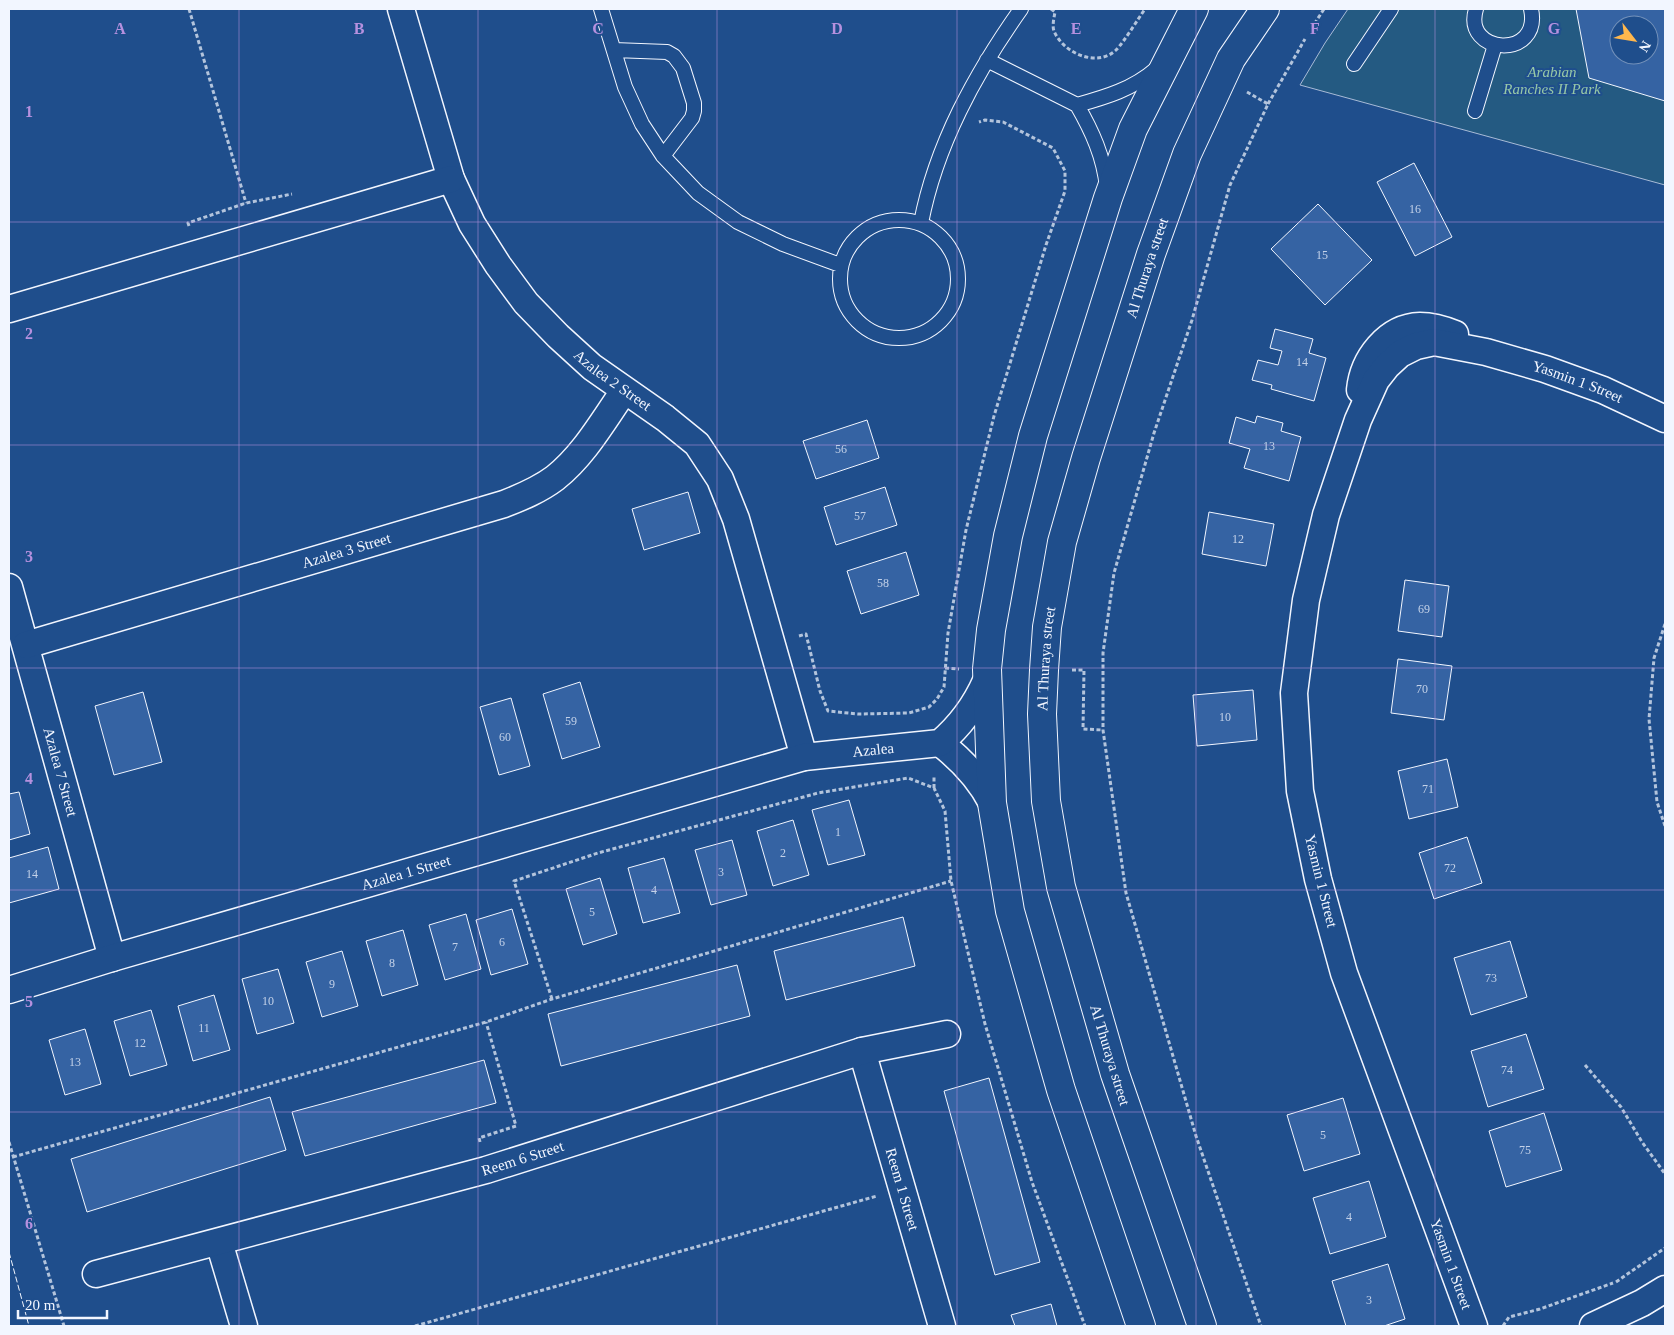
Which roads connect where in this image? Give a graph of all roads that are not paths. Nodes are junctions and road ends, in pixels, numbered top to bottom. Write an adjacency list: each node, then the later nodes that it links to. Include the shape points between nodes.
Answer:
1 (401, 9): 17 (street, Azalea 2 Street)
2 (601, 9): 10 (lane)
3 (1021, 9): 11 (lane)
4 (1194, 9): 12 (street)
5 (1265, 9): 40 (street, Al Thuraya street, via 1230,59 1187,154 1151,254 1062,542 1047,627 1044,670 1042,714 1046,801 1061,887 1115,1074)
6 (1391, 9): 13 (lane)
7 (1476, 9): 9 (lane, via 1475,22 1479,32)
8 (1531, 9): 9 (lane, via 1533,16 1525,36 1506,46)
9 (1495, 45): 15 (lane)
10 (614, 50): 16 (lane, via 625,88 642,124); 16 (lane, via 667,52 683,68 694,111)
11 (988, 60): 14 (lane); 19 (lane, via 944,143)
12 (1166, 61): 14 (lane, via 1146,78 1124,90); 18 (street, via 1133,129)
13 (1354, 64)
14 (1077, 105): 18 (lane, via 1100,153)
15 (1475, 111)
16 (664, 156): 20 (lane, via 698,193 738,222)
17 (451, 179): 21 (street); 22 (street, Azalea 2 Street, via 472,224 526,303 592,367)
18 (1108, 198): 26 (street, via 1033,436 1008,536 991,630)
19 (921, 223): 20 (lane, via 896,219 871,226 852,242); 20 (lane, via 946,244 954,258 958,282 952,306 936,325 914,336 890,338 867,330 849,312 840,290)
20 (840, 266)
21 (9, 309)
22 (624, 391): 25 (street, Azalea 3 Street, via 575,458 554,478 530,493 504,504); 28 (street, Azalea 2 Street, via 697,444 720,480 736,519)
23 (1665, 419): 41 (street, Yasmin 1 Street, via 1595,387 1486,352 1459,335 1440,328 1418,326 1397,332 1380,345 1367,362 1361,383 1358,420 1326,515 1306,600 1294,693 1300,791 1318,879 1344,973)
24 (9, 588): 25 (street, Azalea 7 Street)
25 (26, 645): 30 (street, Azalea 7 Street)
26 (986, 681): 27 (street, via 968,716); 29 (street)
27 (940, 743): 28 (street, Azalea); 29 (street, via 970,770)
28 (804, 757): 30 (street, Azalea 1 Street)
29 (992, 803): 39 (street, via 1010,911 1028,977 1061,1090)
30 (112, 958): 31 (street, Azalea 1 Street)
31 (9, 990)
32 (947, 1034): 33 (street, Reem 6 Street)
33 (862, 1052): 34 (street, Reem 6 Street, via 486,1170); 38 (street, Reem 1 Street)
34 (219, 1242): 35 (street, Reem 6 Street); 37 (street)
35 (96, 1274)
36 (1665, 1289): 42 (street)
37 (244, 1326)
38 (942, 1326)
39 (1141, 1326)
40 (1202, 1326)
41 (1474, 1326)
42 (1593, 1326)

